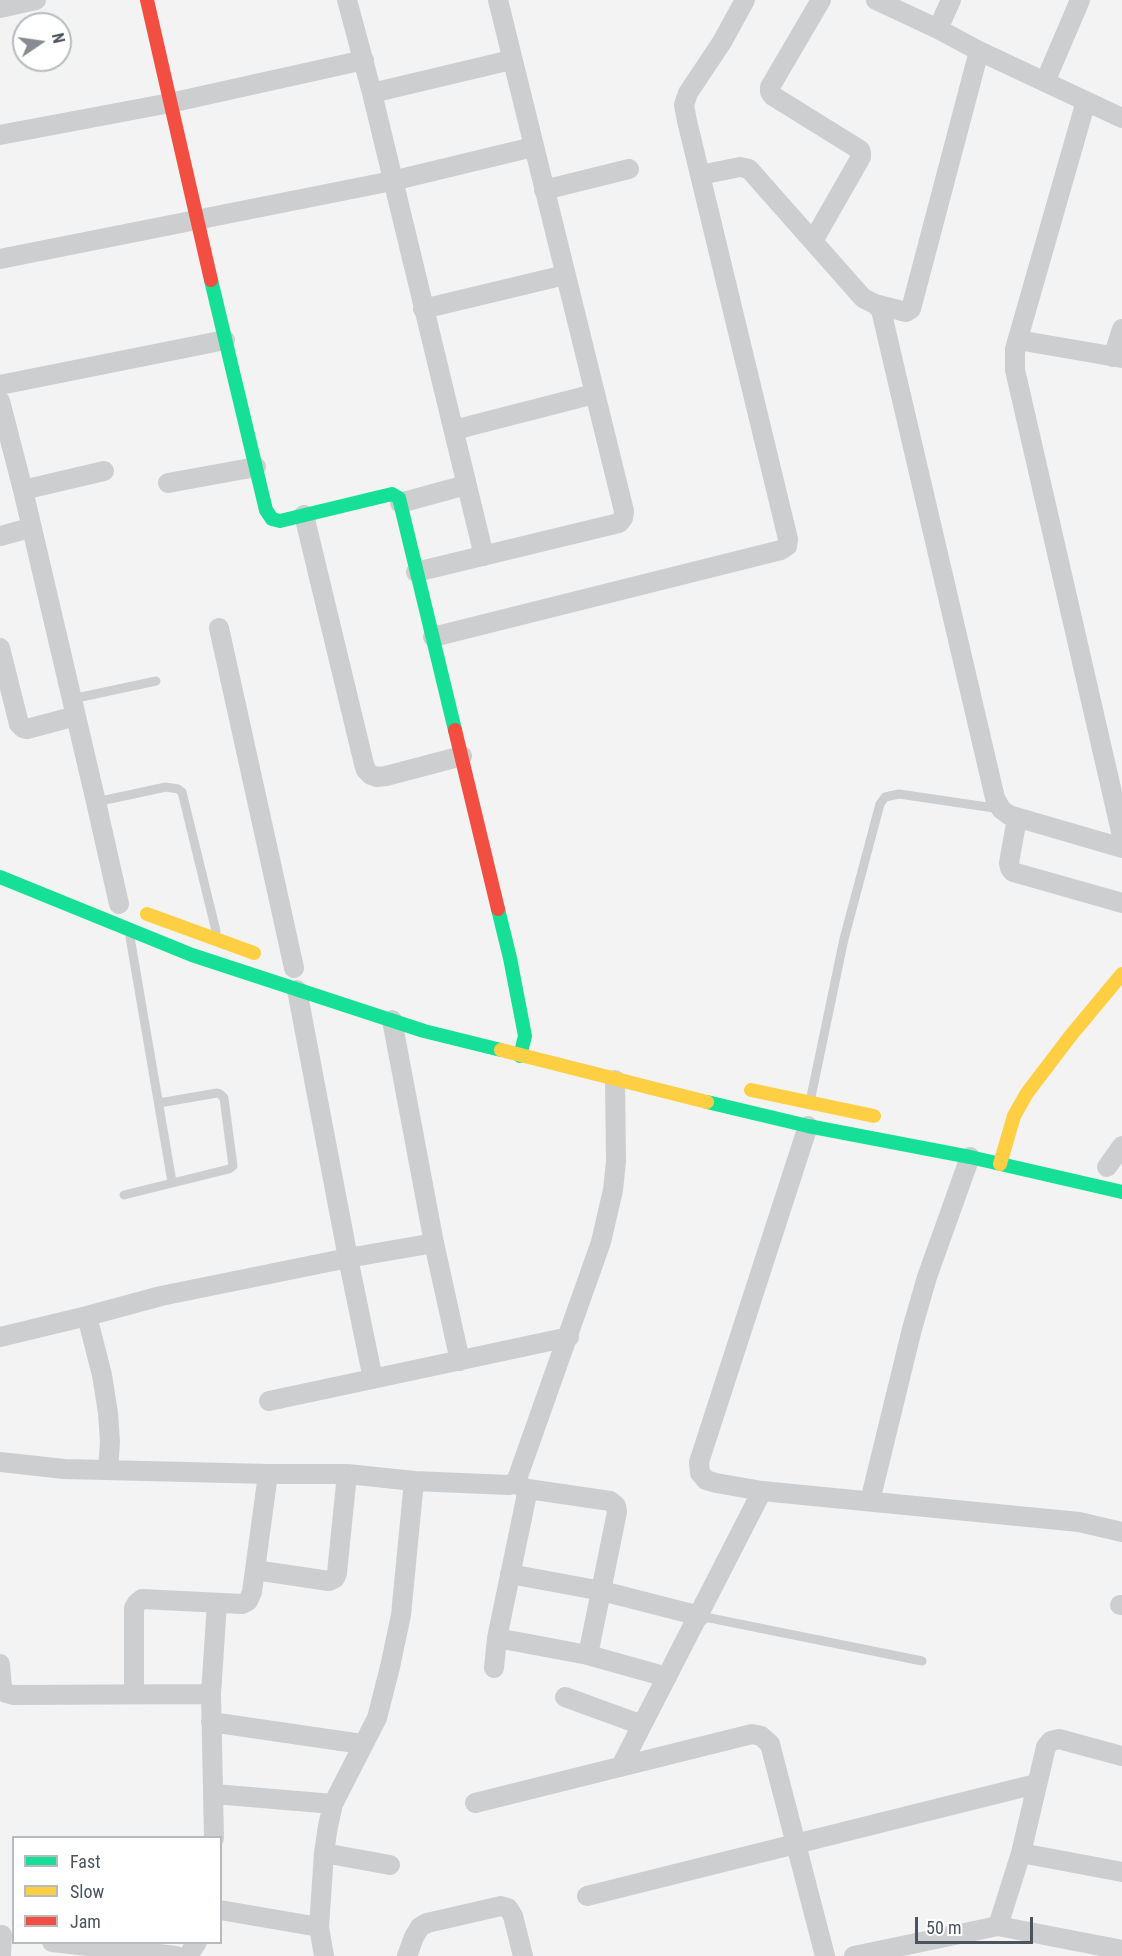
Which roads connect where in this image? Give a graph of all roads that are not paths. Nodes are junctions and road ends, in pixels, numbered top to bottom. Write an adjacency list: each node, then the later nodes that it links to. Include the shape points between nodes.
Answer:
1 (36, 0): 10 (street)
2 (147, 0): 18 (main road)
3 (498, 0): 14 (street)
4 (745, 0): 23 (street, via 684,105)
5 (821, 0): 27 (street, via 770,87 773,96 861,153)
6 (876, 0): 11 (street)
7 (951, 0): 11 (street)
8 (1080, 0): 15 (street)
9 (352, 1): 13 (street)
10 (0, 8)
11 (938, 29): 12 (street)
12 (979, 51): 15 (street); 30 (street, via 911,309 906,312)
13 (364, 60): 16 (street); 18 (street)
14 (511, 60): 16 (street); 21 (street)
15 (1045, 82): 17 (street)
16 (372, 93): 24 (street)
17 (1086, 101): 19 (street); 34 (street)
18 (170, 103): 20 (street); 26 (main road)
19 (1122, 118)
20 (0, 135)
21 (533, 147): 24 (street); 25 (street)
22 (629, 169): 25 (street)
23 (700, 175): 27 (street, via 746,167); 52 (street, via 787,546)
24 (392, 181): 26 (street); 31 (street)
25 (544, 190): 29 (street)
26 (197, 219): 28 (street); 33 (main road)
27 (813, 241): 30 (street, via 863,298)
28 (0, 259)
29 (565, 275): 31 (street); 37 (street)
30 (875, 304): 58 (street, via 881,310 995,798)
31 (423, 309): 39 (street)
32 (1122, 329): 35 (street)
33 (225, 340): 36 (street); 40 (main road)
34 (1018, 340): 35 (street); 59 (street, via 1015,370)
35 (1117, 358)
36 (0, 385)
37 (594, 394): 39 (street); 49 (street, via 623,518 619,523)
38 (0, 402): 44 (street)
39 (454, 429): 43 (street)
40 (256, 467): 42 (street); 46 (main road, via 266,510 272,519)
41 (104, 471): 44 (street)
42 (168, 483)
43 (466, 485): 45 (street); 49 (street)
44 (23, 490): 47 (street)
45 (400, 503): 46 (main road, via 392,494); 50 (main road)
46 (304, 515): 56 (street, via 366,770 377,777 386,776)
47 (30, 528): 48 (street); 55 (street)
48 (0, 536)
49 (484, 556): 50 (street)
50 (416, 572): 52 (main road)
51 (219, 628): 66 (street)
52 (433, 637): 56 (main road)
53 (0, 648): 55 (street, via 23,728)
54 (156, 681): 55 (lane)
55 (74, 708): 57 (street)
56 (462, 756): 69 (main road, via 510,958 525,1036)
57 (96, 802): 62 (street); 65 (lane, via 166,787 182,792)
58 (1009, 813): 60 (street); 63 (street, via 1009,863 1013,872); 72 (lane, via 899,794 885,797 880,804 844,939)
59 (1122, 836)
60 (1122, 848)
61 (0, 877): 64 (main road)
62 (113, 902): 65 (main road)
63 (1122, 903)
64 (128, 929): 66 (main road, via 192,956); 73 (lane)
65 (218, 940): 66 (main road)
66 (290, 970): 68 (main road); 84 (street)
67 (1122, 974): 78 (main road, via 1027,1093 1014,1116)
68 (392, 1020): 69 (main road); 83 (street)
69 (520, 1056): 70 (main road)
70 (615, 1080): 75 (main road); 87 (street, via 614,1190)
71 (742, 1088): 72 (main road)
72 (809, 1102): 74 (main road)
73 (159, 1103): 80 (lane); 80 (lane, via 217,1093 224,1098 233,1166)
74 (888, 1119)
75 (808, 1126): 77 (main road); 97 (street, via 699,1462 700,1473 706,1480)
76 (1122, 1146): 79 (street)
77 (970, 1157): 78 (main road); 98 (street, via 927,1277)
78 (1000, 1164): 81 (main road)
79 (1108, 1168)
80 (172, 1182): 82 (lane)
81 (1122, 1192)
82 (124, 1195)
83 (434, 1243): 84 (street); 88 (street)
84 (348, 1258): 85 (street, via 161,1296); 89 (street)
85 (87, 1317): 86 (street); 92 (street, via 108,1413)
86 (0, 1337)
87 (569, 1337): 88 (street); 96 (street, via 518,1479)
88 (460, 1361): 89 (street)
89 (373, 1379): 90 (street)
90 (269, 1401)
91 (0, 1462): 92 (street)
92 (108, 1470): 93 (street)
93 (268, 1474): 94 (street); 100 (street)
94 (347, 1474): 95 (street); 100 (street, via 335,1578 329,1581)
95 (414, 1481): 96 (street); 116 (street, via 401,1616 376,1718)
96 (520, 1486): 101 (street); 102 (street, via 610,1501 616,1506)
97 (762, 1491): 98 (street); 104 (street)
98 (870, 1501): 99 (street, via 1078,1522)
99 (1122, 1532)
100 (255, 1570): 103 (street, via 248,1601)
101 (510, 1574): 102 (street); 105 (street)
102 (602, 1591): 104 (street); 106 (street)
103 (217, 1603): 111 (street, via 142,1599 137,1603); 112 (street)
104 (700, 1616): 107 (lane); 110 (street)
105 (497, 1638): 106 (street); 109 (street)
106 (588, 1655): 110 (street)
107 (922, 1662)
108 (0, 1664): 111 (street, via 2,1687 13,1695)
109 (494, 1668)
110 (667, 1677): 115 (street)
111 (134, 1693): 112 (street)
112 (211, 1694): 114 (street)
113 (565, 1697): 115 (street)
114 (212, 1722): 116 (street); 120 (street)
115 (642, 1725): 118 (street)
116 (362, 1744): 122 (street)
117 (1122, 1756): 119 (street, via 1059,1739 1050,1741)
118 (621, 1766): 121 (street); 124 (street, via 752,1734 761,1736 770,1744)
119 (1036, 1784): 124 (street); 126 (street)
120 (214, 1794): 122 (street); 123 (street)
121 (476, 1803)
122 (333, 1804): 125 (street)
123 (214, 1836)
124 (796, 1843): 129 (street); 141 (street)
125 (324, 1853): 127 (street); 132 (street)
126 (1021, 1853): 128 (street); 131 (street)
127 (390, 1865)
128 (1122, 1872)
129 (587, 1896)
130 (222, 1910): 132 (street)
131 (998, 1926): 135 (street); 142 (street)
132 (319, 1927): 138 (street)
133 (5, 1935): 136 (street)
134 (70, 1944): 137 (street)
135 (1122, 1950)
136 (1, 1956)
137 (176, 1956)
138 (324, 1956)
139 (407, 1956): 140 (street, via 420,1927 427,1923 501,1906 513,1916)
140 (523, 1956)
141 (825, 1956)
142 (854, 1956)

